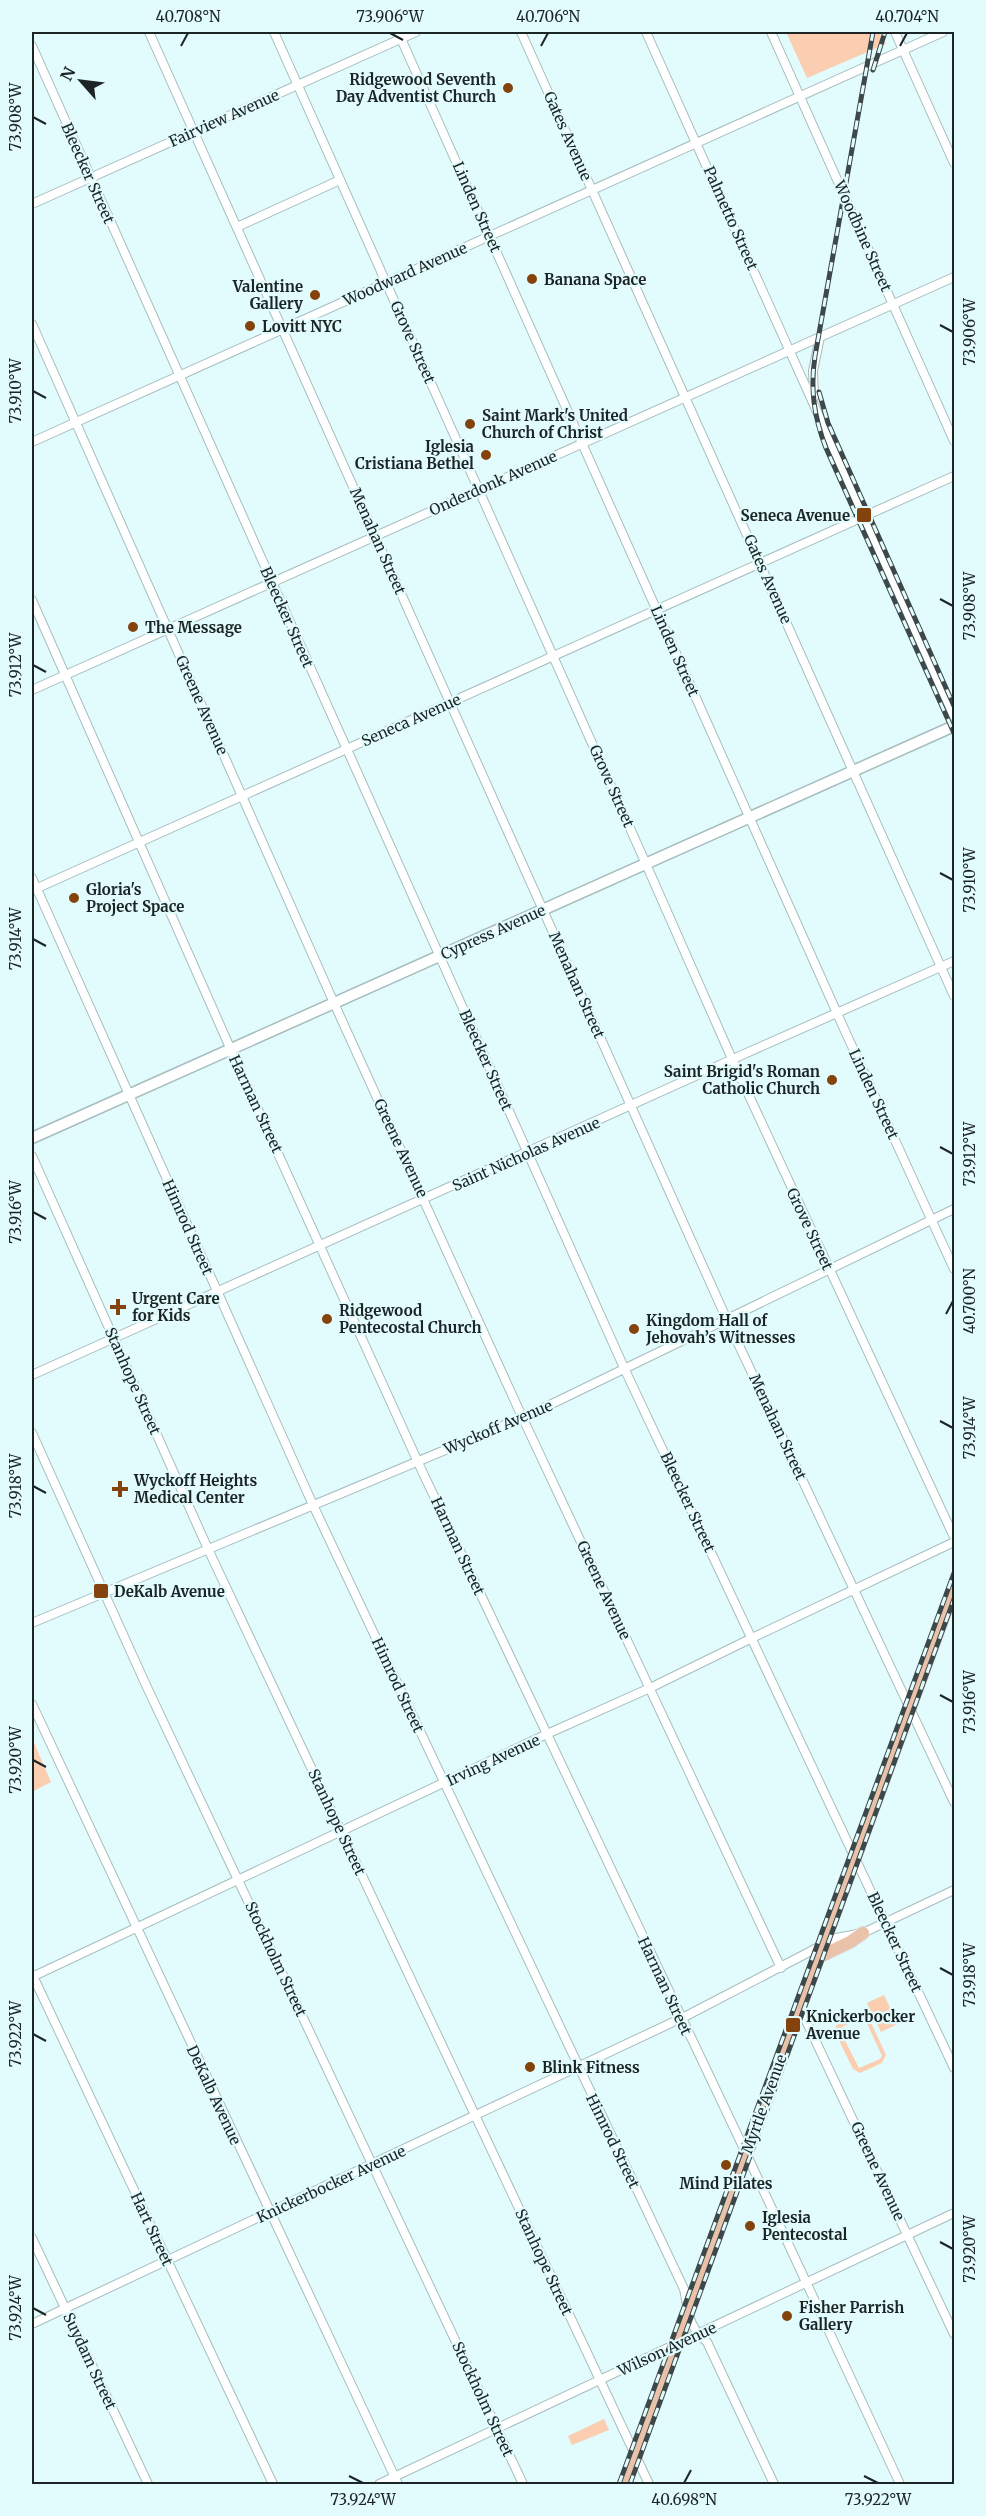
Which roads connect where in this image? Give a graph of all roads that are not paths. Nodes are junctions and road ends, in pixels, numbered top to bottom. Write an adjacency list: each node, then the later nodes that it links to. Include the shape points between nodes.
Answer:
1 (149, 32): 14 (street, Menahan Street)
2 (274, 32): 12 (street, Grove Street)
3 (416, 32): 9 (street, Fairview Avenue)
4 (520, 32): 19 (street, Gates Avenue)
5 (646, 32): 15 (street, Palmetto Street)
6 (771, 32): 13 (street, Woodbine Street)
7 (896, 32): 11 (street)
8 (943, 32): 11 (street, Woodward Avenue)
9 (399, 35): 12 (street, Fairview Avenue); 22 (street, Linden Street)
10 (32, 46): 17 (street, Bleecker Street)
11 (903, 49): 13 (street, Woodward Avenue); 16 (street)
12 (297, 85): 14 (street, Fairview Avenue); 18 (street, Grove Street)
13 (800, 96): 15 (street, Woodward Avenue); 25 (street, Woodbine Street)
14 (194, 131): 17 (street, Fairview Avenue); 21 (street, Menahan Street)
15 (696, 142): 19 (street, Woodward Avenue); 29 (street, Palmetto Street)
16 (954, 163)
17 (90, 177): 20 (street, Fairview Avenue); 30 (street, Bleecker Street)
18 (340, 180): 21 (street); 24 (street, Grove Street)
19 (592, 190): 22 (street, Woodward Avenue); 31 (street, Gates Avenue)
20 (32, 204)
21 (237, 227): 27 (street, Menahan Street)
22 (490, 236): 24 (street, Woodward Avenue); 36 (street, Linden Street)
23 (954, 277): 25 (street, Onderdonk Avenue)
24 (386, 282): 27 (street, Woodward Avenue); 38 (street, Grove Street)
25 (893, 304): 28 (street, Onderdonk Avenue); 34 (street, Woodbine Street)
26 (32, 324): 33 (street, Greene Avenue)
27 (283, 329): 30 (street, Woodward Avenue); 40 (street, Menahan Street)
28 (820, 337): 29 (street, Onderdonk Avenue); 32 (street, Palmetto Street, via 813,371)
29 (790, 350): 31 (street, Onderdonk Avenue); 32 (street, Palmetto Street)
30 (179, 376): 33 (street, Woodward Avenue); 42 (street, Bleecker Street)
31 (686, 397): 36 (street, Onderdonk Avenue); 41 (street, Gates Avenue)
32 (814, 405): 39 (street, Palmetto Street)
33 (76, 422): 35 (street, Woodward Avenue); 45 (street, Greene Avenue)
34 (954, 441)
35 (32, 442)
36 (583, 443): 38 (street, Onderdonk Avenue); 44 (street, Linden Street)
37 (954, 476): 39 (street, Seneca Avenue)
38 (479, 490): 40 (street, Onderdonk Avenue); 46 (street, Grove Street)
39 (865, 516): 41 (street, Seneca Avenue); 50 (street, Palmetto Street)
40 (375, 536): 42 (street, Onderdonk Avenue); 49 (street, Menahan Street)
41 (760, 563): 44 (street, Seneca Avenue); 53 (street, Gates Avenue)
42 (272, 582): 45 (street, Onderdonk Avenue); 52 (street, Bleecker Street)
43 (32, 600): 47 (street, Harman Street)
44 (657, 609): 46 (street, Seneca Avenue); 55 (street, Linden Street)
45 (168, 629): 47 (street, Onderdonk Avenue); 54 (street, Greene Avenue)
46 (554, 656): 49 (street, Seneca Avenue); 57 (street, Grove Street)
47 (65, 675): 48 (street, Onderdonk Avenue); 56 (street, Harman Street)
48 (32, 690)
49 (450, 702): 52 (street, Seneca Avenue); 60 (street, Menahan Street)
50 (954, 716)
51 (954, 726): 53 (main road, Cypress Avenue)
52 (346, 749): 54 (street, Seneca Avenue); 61 (street, Bleecker Street)
53 (853, 771): 55 (main road, Cypress Avenue); 63 (street, Gates Avenue)
54 (243, 795): 56 (street, Seneca Avenue); 65 (street, Greene Avenue)
55 (750, 817): 57 (main road, Cypress Avenue); 66 (street, Linden Street)
56 (140, 842): 59 (street, Seneca Avenue); 67 (street, Harman Street)
57 (646, 864): 60 (main road, Cypress Avenue); 68 (street, Grove Street)
58 (32, 878): 59 (street, Himrod Street)
59 (34, 889): 69 (street, Himrod Street)
60 (543, 910): 61 (main road, Cypress Avenue); 70 (street, Menahan Street)
61 (439, 956): 65 (main road, Cypress Avenue); 72 (street, Bleecker Street)
62 (954, 962): 63 (street, Saint Nicholas Avenue)
63 (942, 967): 64 (street, Gates Avenue); 66 (street, Saint Nicholas Avenue)
64 (954, 996)
65 (334, 1003): 67 (main road, Cypress Avenue); 74 (street, Greene Avenue)
66 (838, 1013): 68 (street, Saint Nicholas Avenue); 76 (street, Linden Street)
67 (231, 1050): 69 (main road, Cypress Avenue); 77 (street, Harman Street)
68 (732, 1059): 70 (street, Saint Nicholas Avenue); 79 (street, Grove Street)
69 (129, 1095): 71 (main road, Cypress Avenue); 80 (street, Himrod Street)
70 (631, 1106): 72 (street, Saint Nicholas Avenue); 81 (street, Menahan Street)
71 (32, 1138)
72 (528, 1153): 74 (street, Saint Nicholas Avenue); 83 (street, Bleecker Street)
73 (32, 1156): 82 (street, Stanhope Street)
74 (424, 1199): 77 (street, Saint Nicholas Avenue); 85 (street, Greene Avenue)
75 (954, 1209): 76 (street, Wyckoff Avenue)
76 (931, 1220): 78 (street, Linden Street); 79 (street, Wyckoff Avenue)
77 (321, 1246): 80 (street, Saint Nicholas Avenue); 87 (street, Harman Street)
78 (954, 1269)
79 (830, 1270): 81 (street, Wyckoff Avenue); 89 (street, Grove Street)
80 (217, 1292): 82 (street, Saint Nicholas Avenue); 88 (street, Himrod Street)
81 (727, 1320): 83 (street, Wyckoff Avenue); 93 (street, Menahan Street)
82 (114, 1339): 84 (street, Saint Nicholas Avenue); 91 (street, Stanhope Street)
83 (625, 1370): 85 (street, Wyckoff Avenue); 96 (street, Bleecker Street)
84 (32, 1376)
85 (523, 1418): 87 (street, Wyckoff Avenue); 97 (street, Greene Avenue)
86 (32, 1433): 94 (street, Stockholm Street)
87 (418, 1462): 88 (street, Wyckoff Avenue); 100 (street, Harman Street)
88 (313, 1505): 91 (street, Wyckoff Avenue); 101 (street, Himrod Street)
89 (954, 1537)
90 (954, 1542): 93 (street, Irving Avenue)
91 (208, 1549): 94 (street, Wyckoff Avenue); 103 (street, Stanhope Street)
92 (954, 1588): 99 (main road, Myrtle Avenue)
93 (854, 1589): 96 (street, Irving Avenue); 99 (street, Menahan Street)
94 (104, 1593): 95 (street, Wyckoff Avenue); 105 (street, Stockholm Street)
95 (32, 1623)
96 (752, 1638): 97 (street, Irving Avenue); 104 (street, Bleecker Street)
97 (650, 1689): 100 (street, Irving Avenue); 111 (street, Greene Avenue)
98 (32, 1704): 108 (street, DeKalb Avenue)
99 (910, 1709): 102 (street, Menahan Street); 104 (main road, Myrtle Avenue)
100 (547, 1734): 101 (street, Irving Avenue); 114 (street, Harman Street)
101 (444, 1783): 103 (street, Irving Avenue); 115 (street, Himrod Street)
102 (954, 1802)
103 (341, 1831): 105 (street, Irving Avenue); 117 (street, Stanhope Street)
104 (855, 1858): 107 (street, Bleecker Street); 110 (main road, Myrtle Avenue)
105 (239, 1880): 108 (street, Irving Avenue); 119 (street, Stockholm Street)
106 (954, 1890): 107 (street)
107 (886, 1922): 109 (street); 116 (street, Bleecker Street)
108 (136, 1928): 112 (street, Irving Avenue); 120 (street, DeKalb Avenue)
109 (863, 1933): 110 (main road, via 850,1942)
110 (821, 1951): 111 (street, Knickerbocker Avenue); 113 (main road, Myrtle Avenue)
111 (781, 1968): 114 (street, Knickerbocker Avenue)
112 (32, 1976): 124 (street, Hart Street)
113 (800, 2008): 118 (main road, Myrtle Avenue); 122 (street, Greene Avenue)
114 (680, 2019): 115 (street, Knickerbocker Avenue); 118 (street, Harman Street)
115 (578, 2067): 117 (street, Knickerbocker Avenue); 127 (street, Himrod Street, via 684,2289)
116 (954, 2068)
117 (475, 2116): 119 (street, Knickerbocker Avenue); 132 (street, Stanhope Street)
118 (746, 2153): 125 (street, Harman Street); 127 (main road, Myrtle Avenue)
119 (373, 2164): 120 (street, Knickerbocker Avenue); 133 (street, Stockholm Street)
120 (270, 2212): 124 (street, Knickerbocker Avenue); 135 (street, DeKalb Avenue)
121 (954, 2213): 122 (street, Wilson Avenue)
122 (908, 2235): 125 (street, Wilson Avenue); 130 (street, Greene Avenue)
123 (32, 2238): 126 (street, Suydam Street)
124 (167, 2260): 126 (street, Knickerbocker Avenue); 137 (street, Hart Street)
125 (805, 2283): 129 (street, Wilson Avenue); 143 (street, Harman Street)
126 (65, 2308): 128 (street, Knickerbocker Avenue); 136 (street, Suydam Street)
127 (689, 2310): 129 (street, Himrod Street, via 690,2323); 131 (main road, Myrtle Avenue)
128 (32, 2324)
129 (698, 2334): 131 (street, Wilson Avenue); 142 (street, Himrod Street, via 707,2342)
130 (954, 2334)
131 (676, 2345): 132 (street, Wilson Avenue); 134 (main road, Myrtle Avenue)
132 (600, 2380): 133 (street, Wilson Avenue); 134 (street, Stanhope Street)
133 (496, 2428): 135 (street, Wilson Avenue); 139 (street, Stockholm Street)
134 (635, 2457): 140 (main road, Myrtle Avenue); 141 (street, Stanhope Street)
135 (396, 2481): 138 (street, Wilson Avenue)
136 (148, 2484)
137 (273, 2484)
138 (379, 2484)
139 (523, 2484)
140 (625, 2484)
141 (648, 2484)
142 (774, 2484)
143 (900, 2484)

